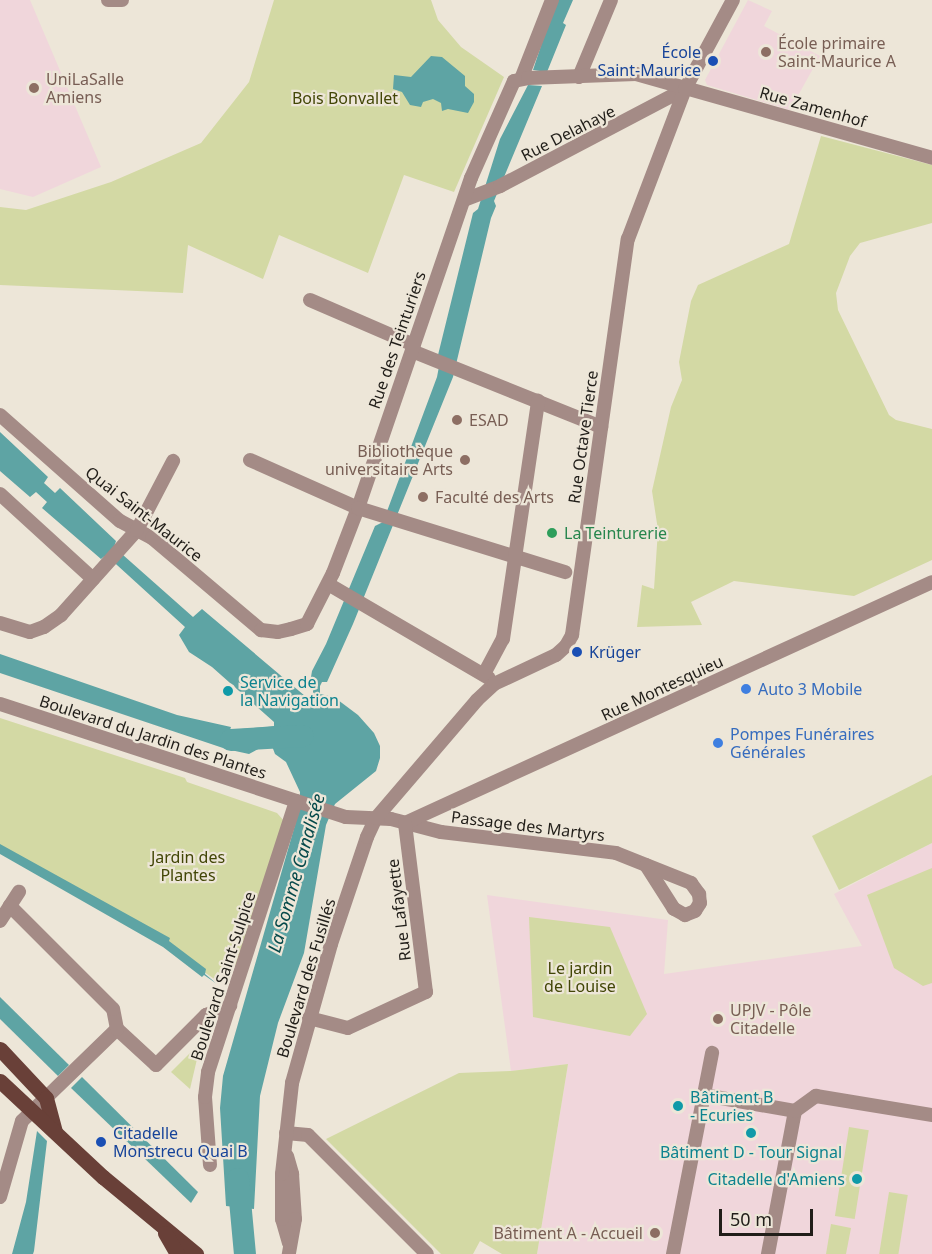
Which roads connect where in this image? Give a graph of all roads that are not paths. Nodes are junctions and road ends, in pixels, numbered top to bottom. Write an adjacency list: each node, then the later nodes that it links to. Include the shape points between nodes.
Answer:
1 (108, 0): 2 (street)
2 (122, 0)
3 (552, 0): 7 (street, Rue des Teinturiers)
4 (611, 0): 6 (street)
5 (733, 0): 8 (street, Rue Octave Tierce)
6 (579, 77): 7 (street, Rue Zamenhof); 8 (street, Rue Zamenhof, via 636,74)
7 (525, 78): 10 (street, Rue des Teinturiers, via 511,86)
8 (685, 88): 9 (street, Rue Zamenhof); 10 (street, Rue Delahaye); 15 (street, Rue Octave Tierce, via 628,239)
9 (932, 158)
10 (470, 199): 12 (street, Rue des Teinturiers)
11 (310, 300): 12 (street)
12 (413, 348): 13 (street, via 436,362); 19 (street, Rue des Teinturiers)
13 (538, 401): 15 (street); 21 (street)
14 (0, 415): 20 (street, Quai Saint-Maurice)
15 (601, 427): 29 (street, Rue Octave Tierce, via 572,634 556,655)
16 (250, 460): 19 (street)
17 (173, 461): 20 (street)
18 (0, 494): 23 (street)
19 (358, 508): 21 (street); 25 (street, Rue des Teinturiers)
20 (133, 534): 23 (street); 27 (street, Quai Saint-Maurice, via 152,538 261,630 278,632)
21 (515, 557): 22 (street); 28 (street, via 503,639)
22 (565, 572)
23 (93, 579): 26 (street, via 61,615 44,627 30,632)
24 (932, 582): 34 (street, Rue Montesquieu)
25 (328, 584): 27 (street, Rue des Teinturiers); 28 (street)
26 (0, 623)
27 (307, 624)
28 (484, 674): 29 (street)
29 (494, 684): 33 (street, Rue Octave Tierce)
30 (0, 704): 31 (street, Boulevard du Jardin des Plantes)
31 (296, 801): 32 (street, Boulevard du Jardin des Plantes); 39 (street, Boulevard Saint-Sulpice)
32 (336, 814): 33 (street, Passage des Martyrs)
33 (376, 818): 34 (street, Passage des Martyrs); 40 (street, Boulevard des Fusillés)
34 (405, 823): 35 (street, Passage des Martyrs, via 441,832 616,853); 40 (street, Rue Lafayette, via 426,992 348,1028)
35 (646, 865)
36 (19, 892): 37 (street)
37 (10, 906): 38 (street); 41 (street, via 113,1009)
38 (0, 921)
39 (230, 1006): 41 (street, via 206,1015 156,1065); 52 (street, Boulevard Saint-Sulpice, via 208,1072 205,1097)
40 (309, 1018): 51 (street, Boulevard des Fusillés, via 292,1083)
41 (117, 1029): 46 (street)
42 (0, 1049): 46 (main road)
43 (712, 1053): 45 (street)
44 (0, 1082): 47 (main road)
45 (704, 1095): 48 (street); 59 (street)
46 (46, 1098): 47 (street); 50 (main road)
47 (33, 1109): 50 (main road); 53 (street, via 22,1121)
48 (795, 1111): 49 (street, via 816,1096); 60 (street)
49 (932, 1115)
50 (55, 1131): 54 (main road)
51 (286, 1133): 55 (street, Boulevard des Fusillés, via 295,1219); 58 (street, via 308,1135)
52 (210, 1166)
53 (0, 1197)
54 (164, 1230): 56 (main road); 57 (main road)
55 (289, 1249)
56 (177, 1254)
57 (196, 1254)
58 (427, 1254)
59 (673, 1254)
60 (768, 1254)

